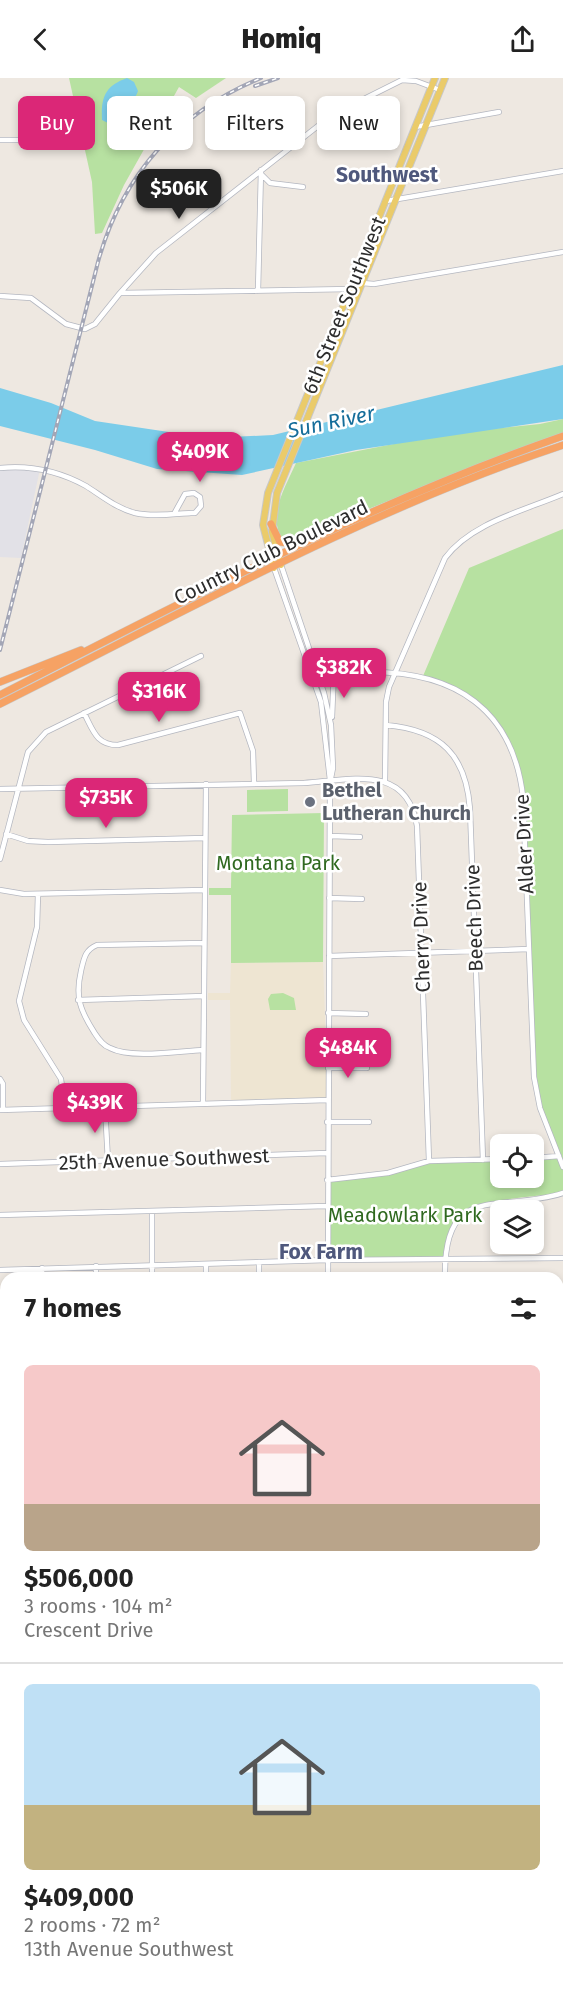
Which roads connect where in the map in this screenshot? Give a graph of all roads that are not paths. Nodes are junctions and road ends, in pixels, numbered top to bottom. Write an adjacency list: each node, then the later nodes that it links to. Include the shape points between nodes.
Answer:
1 (435, 78): 3 (main road, 6th Street Southwest)
2 (445, 78): 4 (main road, 6th Street Southwest)
3 (432, 87): 4 (street); 7 (main road, 6th Street Southwest); 11 (street, via 408,80 385,87 332,115)
4 (440, 90): 6 (main road, 6th Street Southwest)
5 (499, 112): 6 (street)
6 (427, 125): 7 (street); 13 (main road, 6th Street Southwest)
7 (415, 127): 14 (main road, 6th Street Southwest)
8 (0, 140): 9 (street)
9 (18, 140)
10 (563, 171): 13 (street)
11 (261, 172): 12 (street, via 270,183); 18 (street); 19 (street, via 156,253)
12 (303, 187)
13 (396, 200): 14 (street); 16 (main road, 6th Street Southwest)
14 (386, 201): 17 (main road, 6th Street Southwest)
15 (563, 252): 16 (street)
16 (363, 283): 17 (street); 26 (main road, 6th Street Southwest, via 280,484)
17 (351, 289): 18 (street); 28 (main road, 6th Street Southwest, via 272,484 263,525)
18 (258, 291): 19 (street)
19 (120, 293): 20 (street, via 95,324 85,329 66,324 31,298)
20 (0, 296)
21 (563, 436): 27 (highway, Country Club Boulevard, via 437,483)
22 (563, 445): 29 (highway, Country Club Boulevard, via 395,510)
23 (0, 468): 25 (street, via 35,468 68,478 135,513)
24 (563, 494): 33 (street, via 457,542 445,558)
25 (174, 514): 25 (street, via 189,492 201,501 195,513)
26 (271, 524): 27 (highway, via 280,542); 28 (main road, 6th Street Southwest)
27 (301, 543): 28 (highway, Country Club Boulevard)
28 (274, 557): 29 (main road, 6th Street Southwest); 30 (highway, Country Club Boulevard)
29 (277, 566): 34 (street); 35 (street); 38 (highway, Country Club Boulevard)
30 (104, 643): 36 (highway); 37 (highway, Country Club Boulevard)
31 (201, 657): 39 (street)
32 (334, 671): 33 (street, Alder Drive); 34 (street, Alder Drive); 41 (street)
33 (393, 672): 40 (street, via 386,702); 59 (street, Alder Drive, via 429,677 455,688 486,709 510,742 523,796)
34 (318, 673): 35 (street, Alder Drive); 41 (street)
35 (311, 675): 42 (street, via 325,722)
36 (3, 681)
37 (1, 694)
38 (0, 704)
39 (84, 713): 44 (street, via 98,740 105,745 240,713 253,751); 46 (street, via 36,740 28,752)
40 (386, 725): 43 (street); 60 (street, Beech Drive, via 410,727 442,743 465,776 470,809)
41 (331, 726): 42 (street)
42 (330, 780): 43 (street); 44 (street); 49 (street)
43 (385, 782): 61 (street, Cherry Drive, via 402,790 415,813)
44 (254, 783): 45 (street)
45 (206, 784): 46 (street); 51 (street)
46 (17, 788): 47 (street); 48 (street)
47 (0, 789)
48 (6, 834): 51 (street, via 48,842); 52 (street)
49 (330, 836): 50 (street); 56 (street)
50 (360, 837)
51 (205, 838): 54 (street)
52 (0, 859)
53 (0, 890): 55 (street)
54 (204, 890): 55 (street); 58 (street)
55 (38, 894): 74 (street, via 37,927 19,1001 24,1020 61,1079)
56 (329, 898): 57 (street); 62 (street)
57 (362, 899)
58 (204, 943): 63 (street); 64 (street, via 89,948 77,987)
59 (529, 949): 60 (street); 79 (street, Alder Drive, via 536,1093)
60 (475, 951): 61 (street); 81 (street, Beech Drive)
61 (422, 954): 62 (street); 84 (street, Cherry Drive)
62 (329, 956): 65 (street)
63 (204, 996): 64 (street); 67 (street)
64 (78, 1000): 67 (street, via 101,1042 110,1049 124,1053)
65 (328, 1013): 66 (street); 68 (street)
66 (366, 1014)
67 (203, 1050): 72 (street)
68 (328, 1068): 69 (street); 71 (street)
69 (367, 1068)
70 (0, 1079): 75 (street)
71 (328, 1100): 72 (street); 76 (street)
72 (203, 1103): 73 (street)
73 (105, 1107): 74 (street); 83 (street)
74 (65, 1108): 75 (street)
75 (2, 1110)
76 (327, 1122): 77 (street); 78 (street)
77 (369, 1122)
78 (327, 1153): 83 (street, 25th Avenue Southwest); 87 (street)
79 (559, 1156): 80 (street); 86 (street, Alder Drive)
80 (544, 1157)
81 (483, 1160): 82 (street); 84 (street)
82 (490, 1160)
83 (108, 1161): 85 (street, 25th Avenue Southwest)
84 (429, 1161): 87 (street, via 388,1173)
85 (0, 1164)
86 (563, 1167)
87 (327, 1180): 89 (street)
88 (563, 1193): 93 (street, via 533,1201 481,1204 464,1213 451,1228)
89 (327, 1206): 90 (street); 94 (street)
90 (152, 1211): 91 (street); 97 (street)
91 (0, 1215)
92 (563, 1258): 93 (street)
93 (444, 1259): 94 (street); 107 (street)
94 (328, 1260): 95 (street); 106 (street)
95 (259, 1262): 96 (street); 105 (street)
96 (206, 1264): 97 (street); 104 (street)
97 (152, 1265): 98 (street); 103 (street)
98 (96, 1266): 99 (street); 102 (street)
99 (42, 1268): 100 (street); 101 (street)
100 (0, 1270)
101 (42, 1272)
102 (96, 1272)
103 (152, 1272)
104 (206, 1272)
105 (259, 1272)
106 (328, 1272)
107 (445, 1272)

